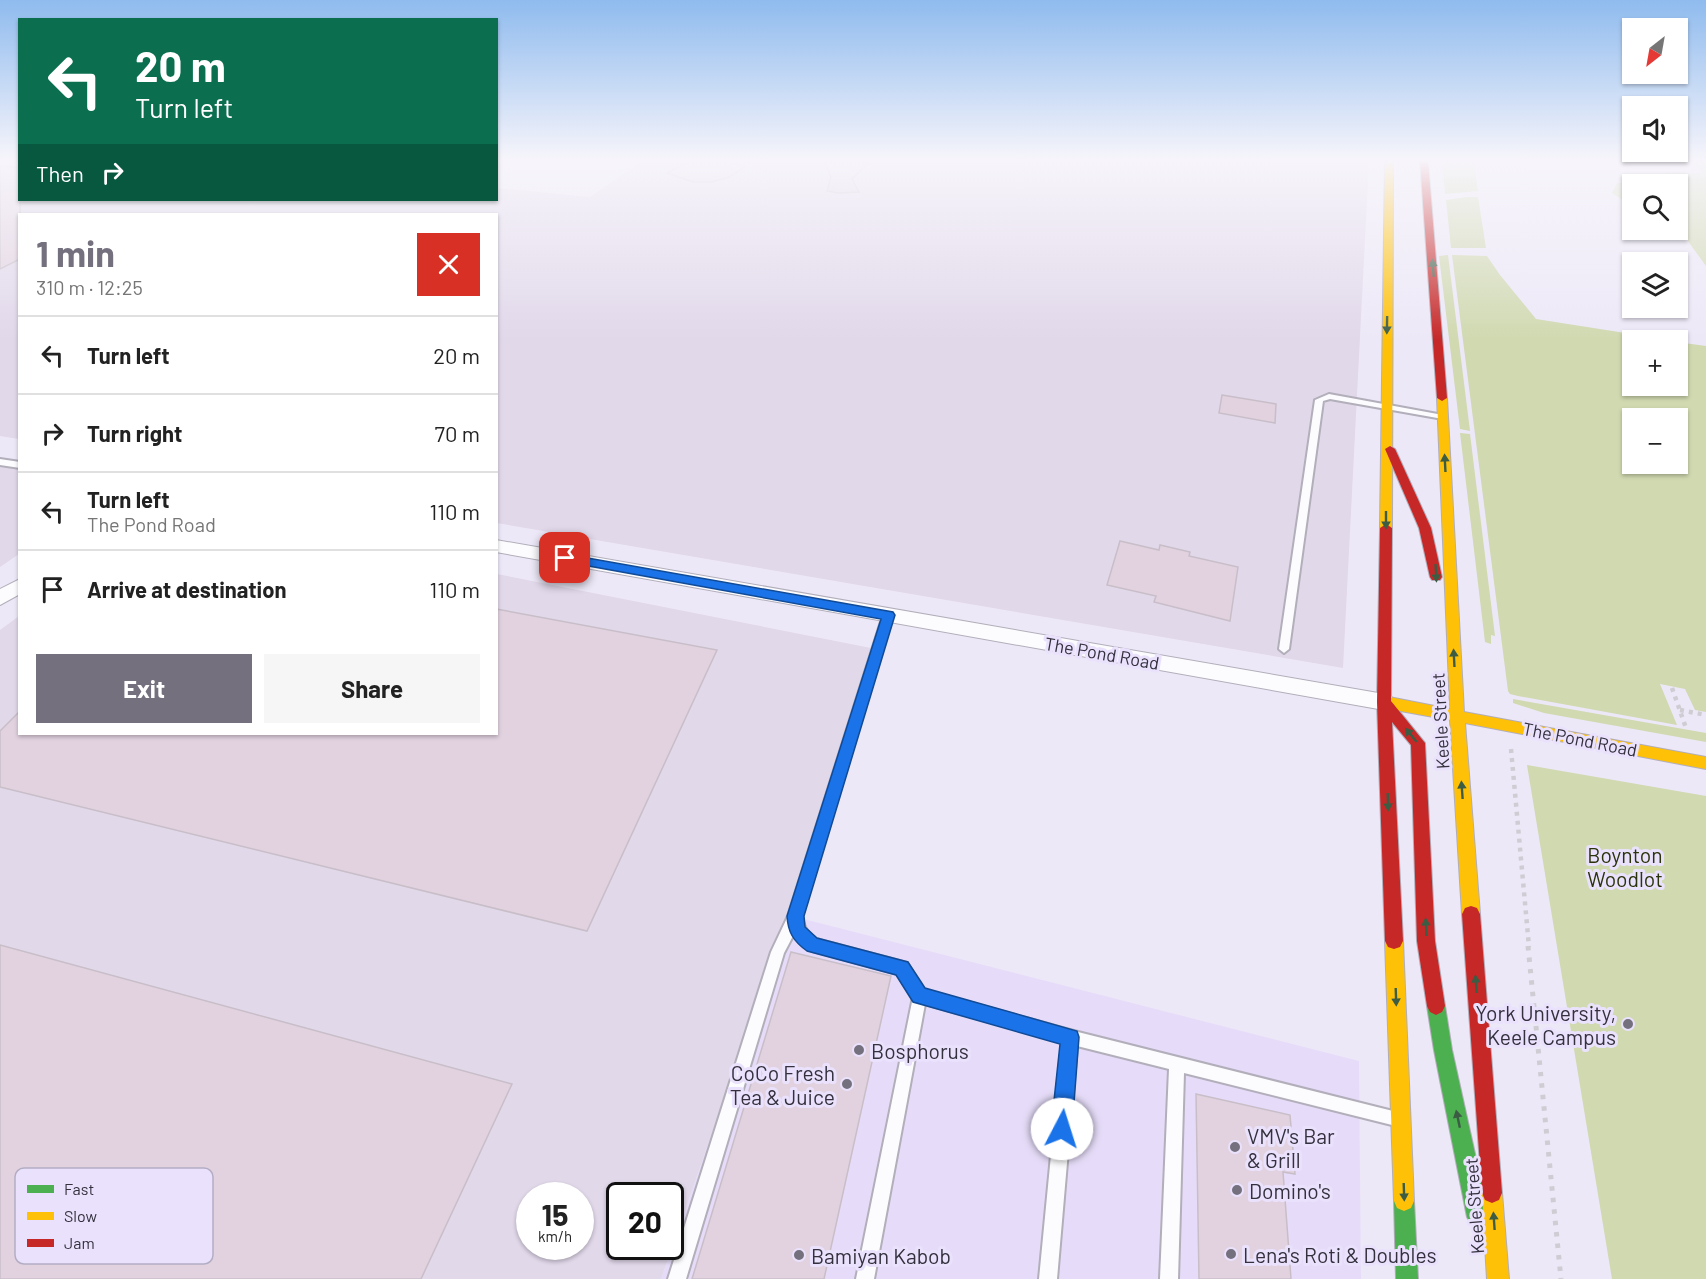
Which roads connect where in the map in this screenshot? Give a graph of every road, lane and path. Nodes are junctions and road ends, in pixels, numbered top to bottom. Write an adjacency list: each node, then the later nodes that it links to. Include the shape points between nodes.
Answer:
1 (1388, 221): 3 (main road, one-way to 3)
2 (1429, 221): 4 (main road, Keele Street, one-way to 2)
3 (1386, 406): 4 (lane); 5 (main road); 12 (lane, via 1329,396 1319,400)
4 (1443, 417): 17 (main road, Keele Street, one-way to 4)
5 (1386, 440): 14 (main road, one-way to 14); 17 (main road, one-way to 17, via 1436,560 1442,683)
6 (0, 462): 7 (lane)
7 (18, 465)
8 (498, 546): 11 (street, The Pond Road)
9 (18, 586): 10 (street)
10 (0, 598)
11 (888, 615): 14 (street, The Pond Road); 21 (lane)
12 (1284, 649)
13 (1672, 688): 15 (path)
14 (1384, 702): 17 (main road, The Pond Road); 25 (main road, one-way to 25); 31 (main road, one-way to 14, via 1443,1050 1426,941 1418,743)
15 (1680, 710): 16 (path); 18 (path)
16 (1706, 715)
17 (1458, 716): 20 (main road, The Pond Road); 32 (main road, Keele Street, one-way to 17)
18 (1686, 728)
19 (1512, 748): 33 (path)
20 (1706, 763)
21 (795, 916): 22 (lane, via 797,929 813,945 902,968); 26 (lane, via 778,952)
22 (920, 996): 23 (lane); 27 (lane)
23 (1070, 1037): 24 (lane); 28 (lane)
24 (1177, 1064): 25 (lane); 29 (lane)
25 (1401, 1119): 30 (main road, one-way to 30)
26 (677, 1279)
27 (866, 1279)
28 (1048, 1279)
29 (1169, 1279)
30 (1407, 1279)
31 (1492, 1279)
32 (1498, 1279)
33 (1561, 1279)

